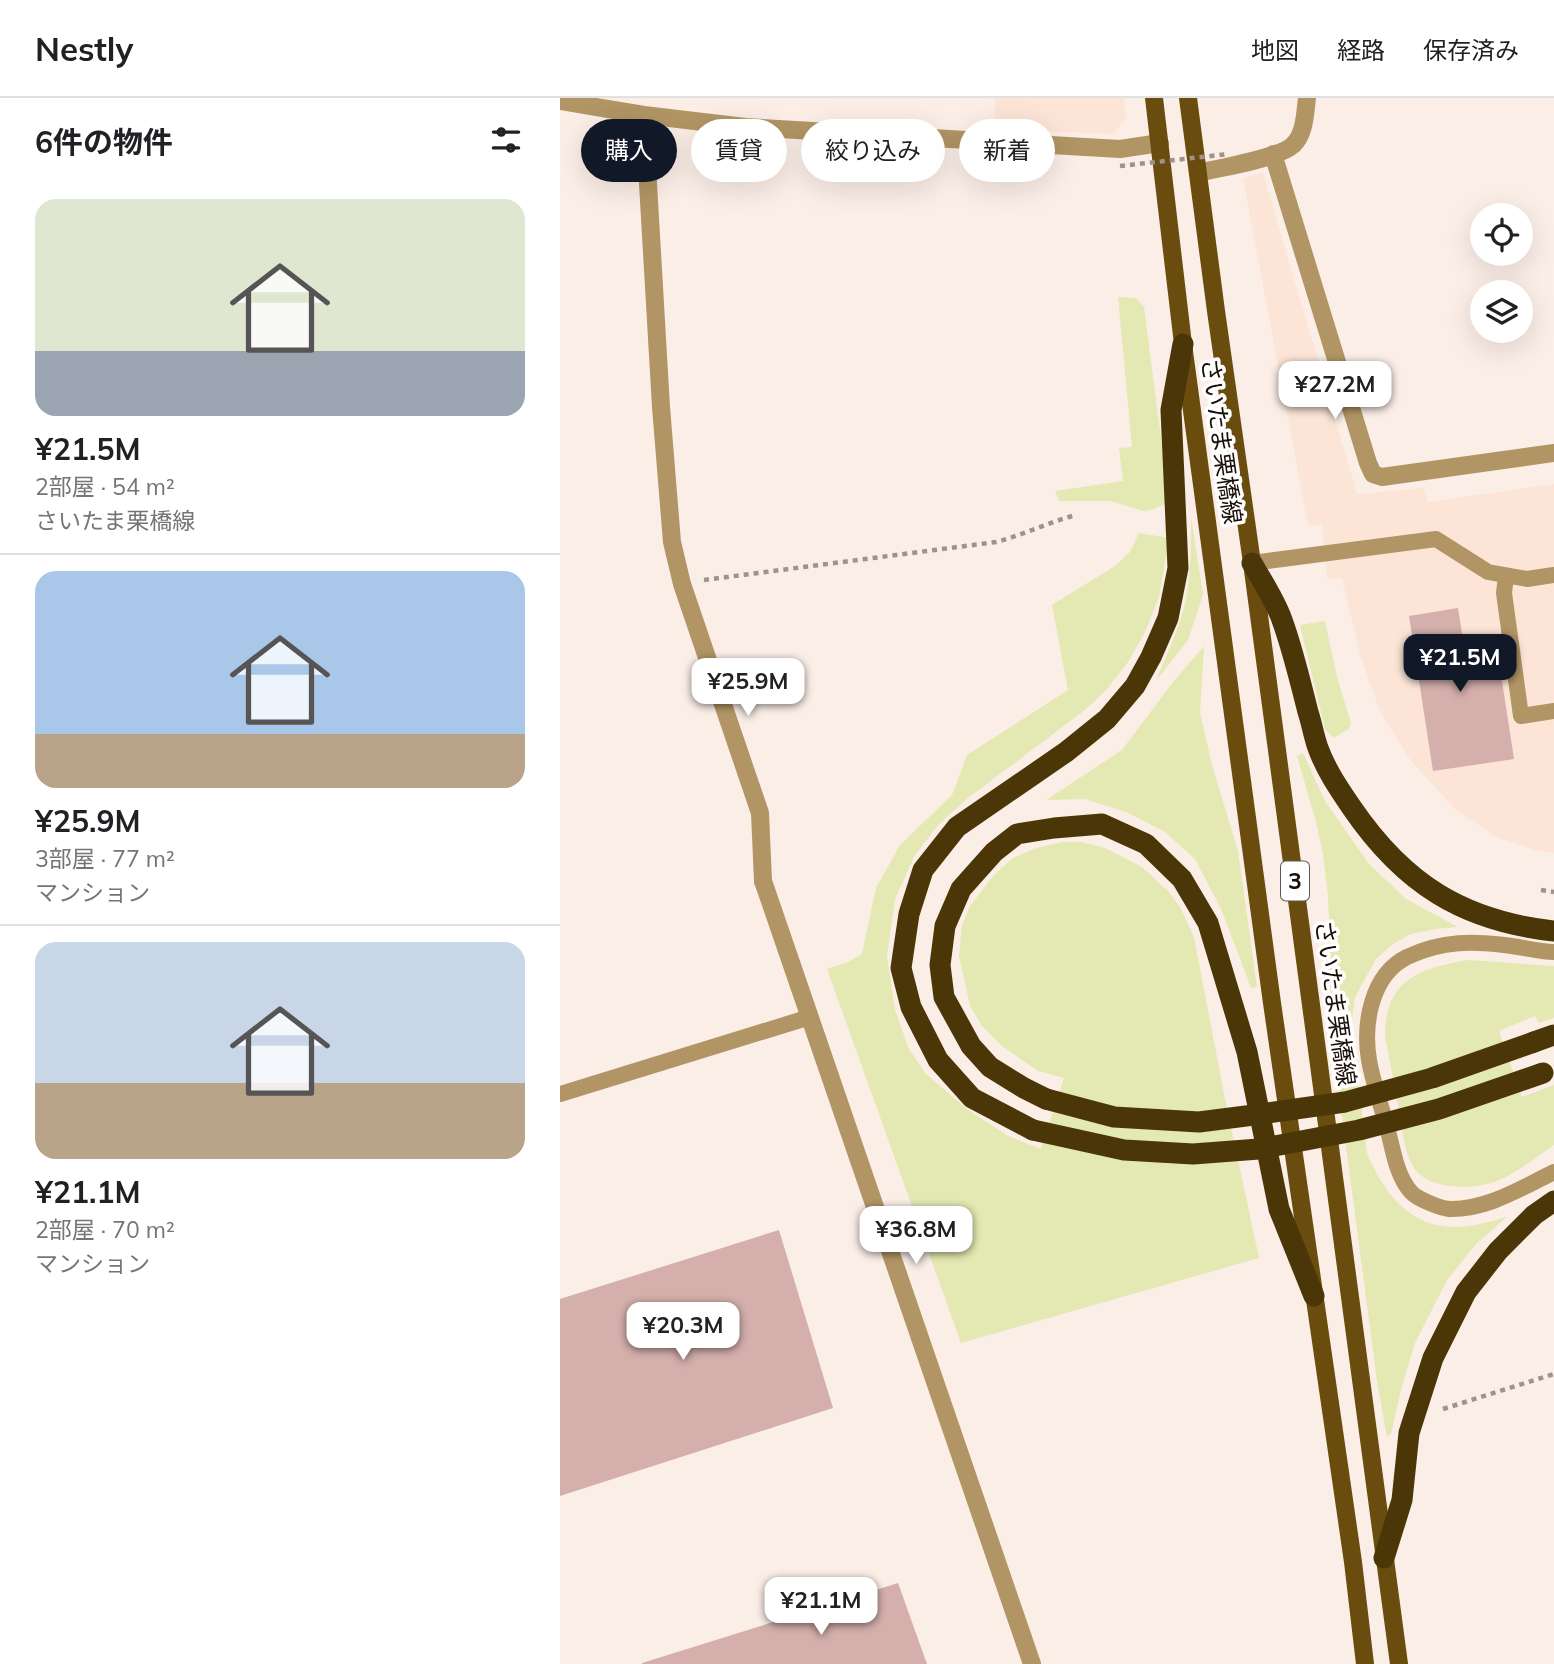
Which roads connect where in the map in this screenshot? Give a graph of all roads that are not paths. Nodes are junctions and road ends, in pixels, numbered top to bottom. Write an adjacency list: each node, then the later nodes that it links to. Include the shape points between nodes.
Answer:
1 (1154, 98): 6 (main road, さいたま栗橋線 / 3)
2 (1188, 98): 8 (main road, さいたま栗橋線 / 3)
3 (1307, 98): 7 (street, via 1301,133 1293,146)
4 (560, 101): 5 (street)
5 (644, 115): 6 (street, via 745,127 1120,149); 17 (street, via 661,407 676,564 760,813 763,881)
6 (1160, 143): 9 (main road, さいたま栗橋線 / 3)
7 (1273, 154): 8 (street); 10 (street, via 1373,474 1382,477)
8 (1198, 173): 11 (main road, さいたま栗橋線 / 3)
9 (1183, 344): 19 (highway, bridge, via 1171,410 1178,568 1168,618 1151,657 1135,686 1107,719 957,827 923,870 909,914 901,968 911,1006 938,1060 972,1098 1033,1130 1124,1150 1193,1154 1259,1149 1359,1130); 23 (main road, さいたま栗橋線 / 3)
10 (1554, 453)
11 (1252, 563): 13 (lane, via 1436,539 1488,572); 15 (highway, via 1281,617 1318,749 1335,782 1380,845 1444,899 1495,920); 24 (main road, さいたま栗橋線 / 3)
12 (1554, 575): 13 (lane)
13 (1506, 576): 14 (lane, via 1504,593 1521,716)
14 (1554, 711)
15 (1554, 931)
16 (1554, 951): 21 (lane, via 1460,942 1435,946 1405,958 1387,973 1373,995 1368,1020 1369,1059 1399,1174 1412,1194 1447,1209 1476,1206)
17 (810, 1017): 20 (lane); 25 (street)
18 (1544, 1038): 23 (highway, bridge, via 1433,1078 1345,1102 1235,1118 1199,1122 1114,1117 1046,1099 990,1067 971,1046 944,998 940,965 945,926 961,889 1017,834 1102,824 1146,844 1182,879 1209,923 1247,1052 1279,1209)
19 (1548, 1071)
20 (560, 1094)
21 (1554, 1172)
22 (1554, 1201): 24 (highway, via 1498,1251 1466,1292 1433,1358 1409,1433 1402,1500)
23 (1314, 1296): 26 (main road, さいたま栗橋線 / 3)
24 (1384, 1558): 27 (main road, さいたま栗橋線 / 3)
25 (1032, 1664)
26 (1365, 1664)
27 (1399, 1664)

